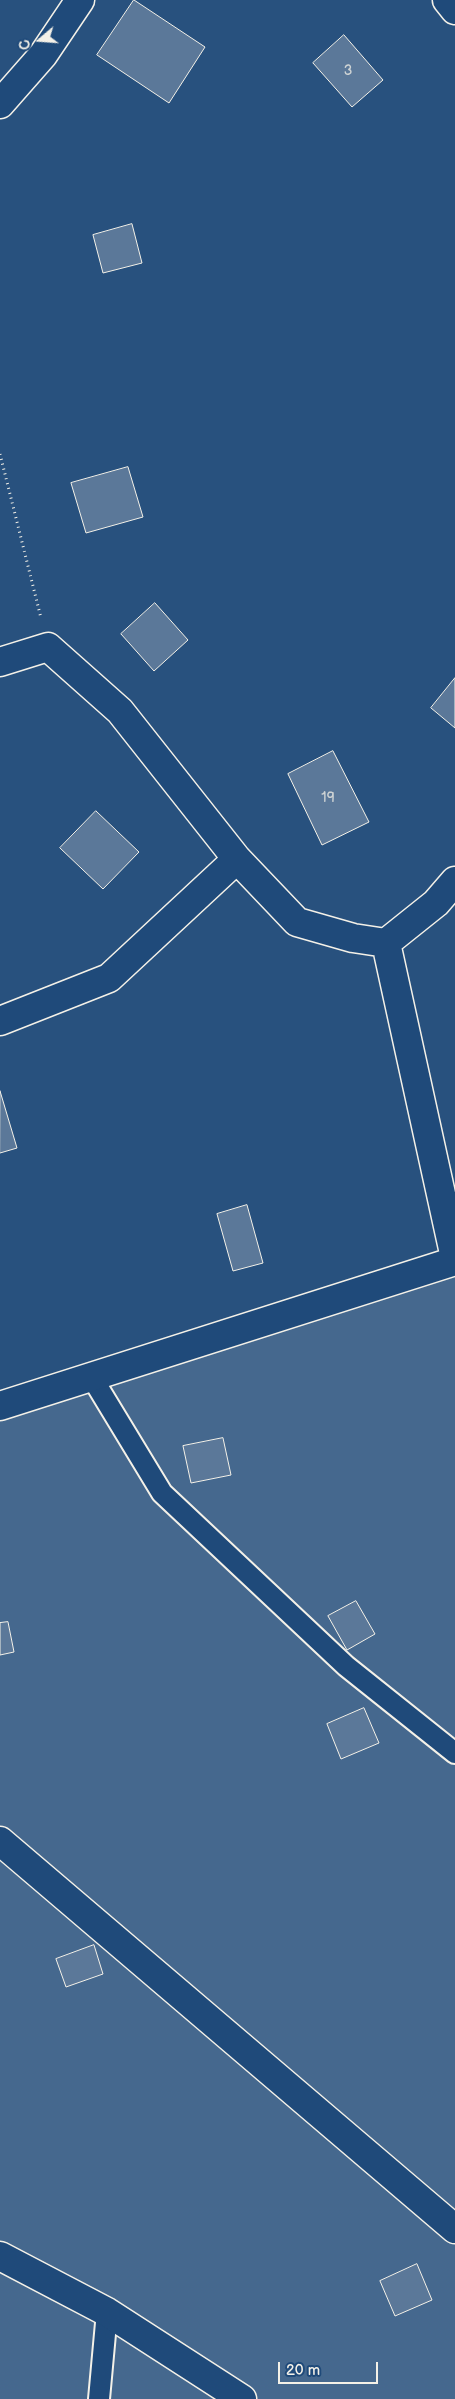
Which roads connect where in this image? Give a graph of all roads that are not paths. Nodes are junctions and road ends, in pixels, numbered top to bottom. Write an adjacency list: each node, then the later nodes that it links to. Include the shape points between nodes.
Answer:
1 (80, 0): 4 (street, via 43,55)
2 (447, 0): 3 (street)
3 (455, 10)
4 (0, 104)
5 (0, 662): 6 (street, via 48,647 120,711)
6 (237, 859): 8 (street, via 297,922 353,938); 9 (street, via 109,978)
7 (455, 881): 8 (street, via 436,903)
8 (386, 943): 10 (street)
9 (0, 1021)
10 (455, 1259): 11 (street)
11 (91, 1376): 12 (street); 13 (lane, via 162,1493 346,1666)
12 (0, 1406)
13 (455, 1753)
14 (0, 1841): 15 (street)
15 (455, 2229)
16 (0, 2256): 17 (street)
17 (107, 2312): 18 (street); 19 (lane)
18 (213, 2389): 20 (street)
19 (99, 2399)
20 (242, 2399)

